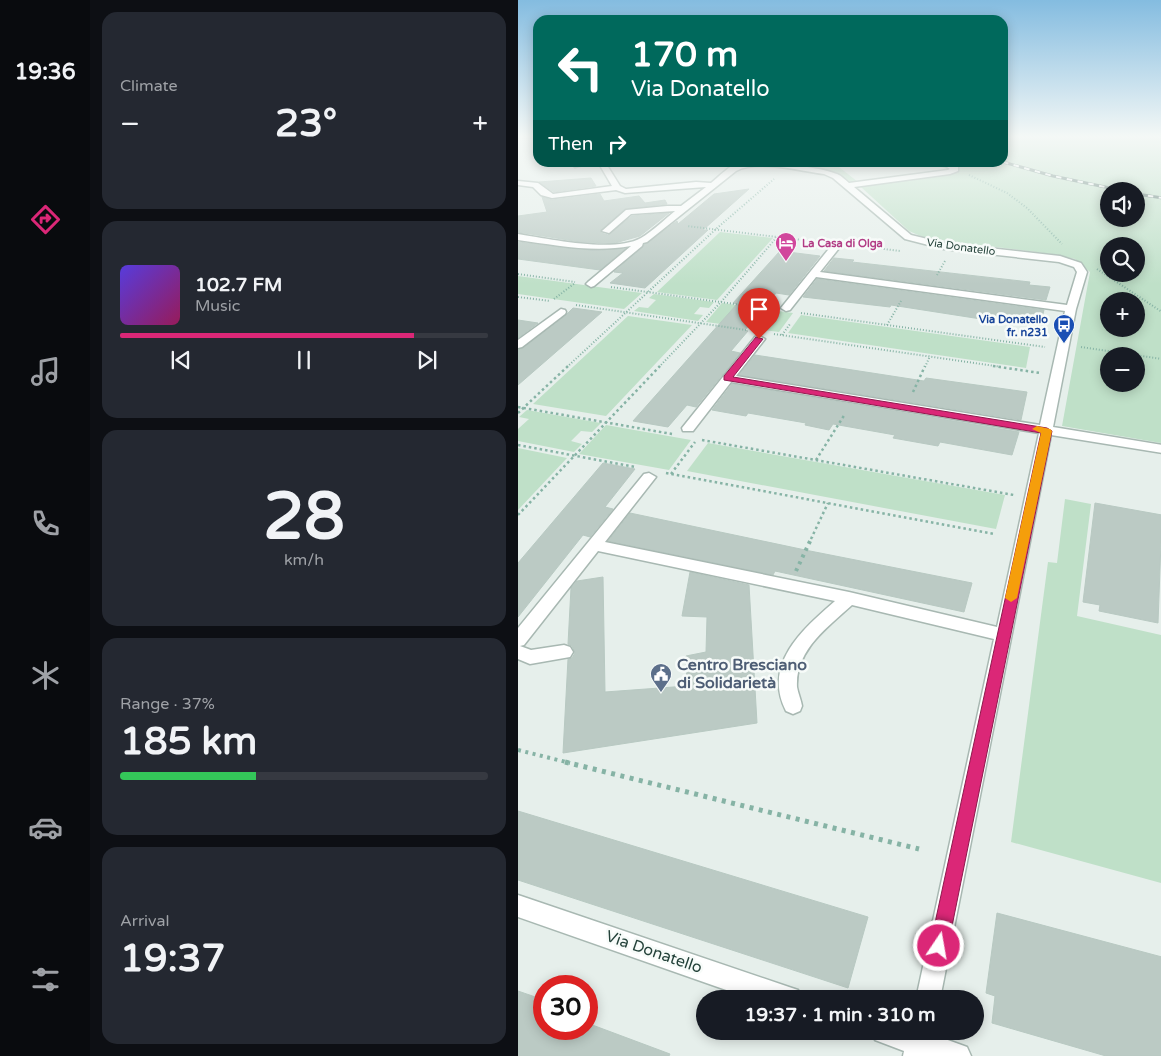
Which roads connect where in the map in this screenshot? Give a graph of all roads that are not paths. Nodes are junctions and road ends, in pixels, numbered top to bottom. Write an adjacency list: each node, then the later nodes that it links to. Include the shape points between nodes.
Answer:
1 (535, 185): 7 (street, via 552,196)
2 (615, 185): 7 (street)
3 (685, 185): 7 (street, via 634,191)
4 (712, 185): 8 (street)
5 (853, 185): 6 (street)
6 (848, 186): 17 (street, Via Donatello, via 908,237 944,246 1060,259 1078,265 1082,272)
7 (617, 188)
8 (682, 209): 9 (street, via 628,212); 11 (street)
9 (606, 231)
10 (518, 237): 11 (street, via 597,247 622,246)
11 (644, 240): 14 (street)
12 (835, 247): 13 (street)
13 (813, 274): 16 (street); 17 (street)
14 (591, 284)
15 (563, 306): 19 (street)
16 (786, 308)
17 (1071, 309): 21 (street, Via Donatello)
18 (759, 339): 20 (street)
19 (518, 345)
20 (727, 378): 21 (street); 22 (street)
21 (1047, 431): 23 (street); 27 (street, Via Donatello)
22 (686, 434)
23 (1162, 449)
24 (649, 472): 25 (street)
25 (594, 545): 26 (street); 28 (street)
26 (848, 598): 27 (street); 31 (street, via 800,644 791,663 788,686)
27 (1003, 635): 34 (street, Via Donatello)
28 (518, 640)
29 (518, 652): 30 (street, via 530,657)
30 (564, 652)
31 (793, 706)
32 (518, 906): 33 (street, Via Donatello)
33 (763, 990)
34 (930, 990)
35 (919, 1044): 36 (street)
36 (958, 1056)

